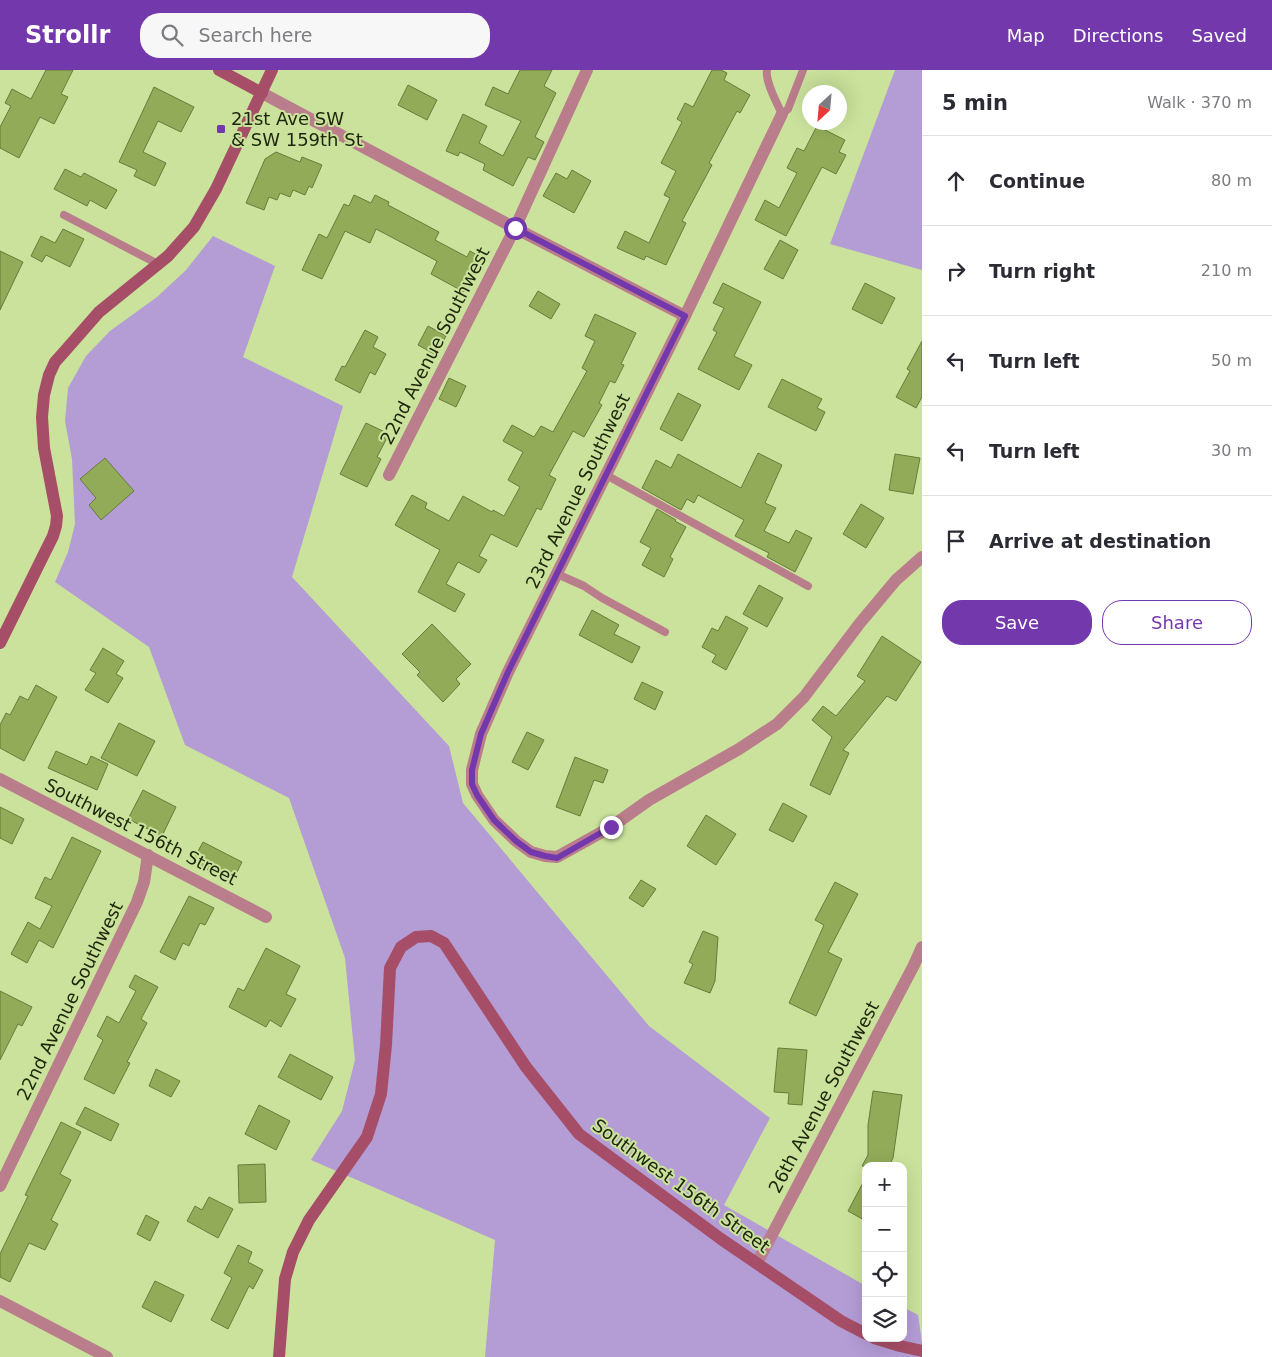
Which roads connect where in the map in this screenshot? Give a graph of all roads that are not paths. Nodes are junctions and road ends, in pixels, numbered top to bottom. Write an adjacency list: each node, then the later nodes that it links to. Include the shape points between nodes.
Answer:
1 (219, 70): 6 (street)
2 (272, 70): 6 (street)
3 (587, 70): 9 (street, 22nd Avenue Southwest)
4 (768, 70): 7 (lane, via 773,94)
5 (803, 70): 7 (lane, via 788,109)
6 (262, 93): 9 (street); 10 (street, via 216,189 194,226)
7 (782, 114): 11 (street, 23rd Avenue Southwest)
8 (64, 215): 10 (lane)
9 (515, 228): 11 (street); 12 (street, 22nd Avenue Southwest)
10 (158, 264): 18 (street, via 99,312 55,362 49,375 42,417 56,526)
11 (685, 316): 13 (street, 23rd Avenue Southwest)
12 (389, 475)
13 (606, 475): 15 (street, 23rd Avenue Southwest); 16 (lane)
14 (922, 557): 15 (street, 23rd Avenue Southwest, via 896,580 804,697 777,724 557,858 531,852 516,841 494,820 472,784 481,734)
15 (557, 574): 17 (lane)
16 (808, 586)
17 (665, 632)
18 (0, 643)
19 (0, 779): 20 (street, Southwest 156th Street)
20 (148, 855): 21 (street, Southwest 156th Street); 23 (street, 22nd Avenue Southwest, via 137,902)
21 (266, 917)
22 (922, 947): 24 (street, 26th Avenue Southwest)
23 (0, 1186)
24 (757, 1263): 26 (street, Southwest 156th Street); 31 (street, Southwest 156th Street, via 579,1134 526,1067 444,943 431,936 416,938 401,947 390,968 382,1094 367,1136 309,1220 293,1252 285,1279)
25 (0, 1301): 30 (street)
26 (862, 1332)
27 (882, 1342): 29 (street)
28 (922, 1351): 29 (street)
29 (901, 1352)
30 (107, 1357)
31 (279, 1357)

